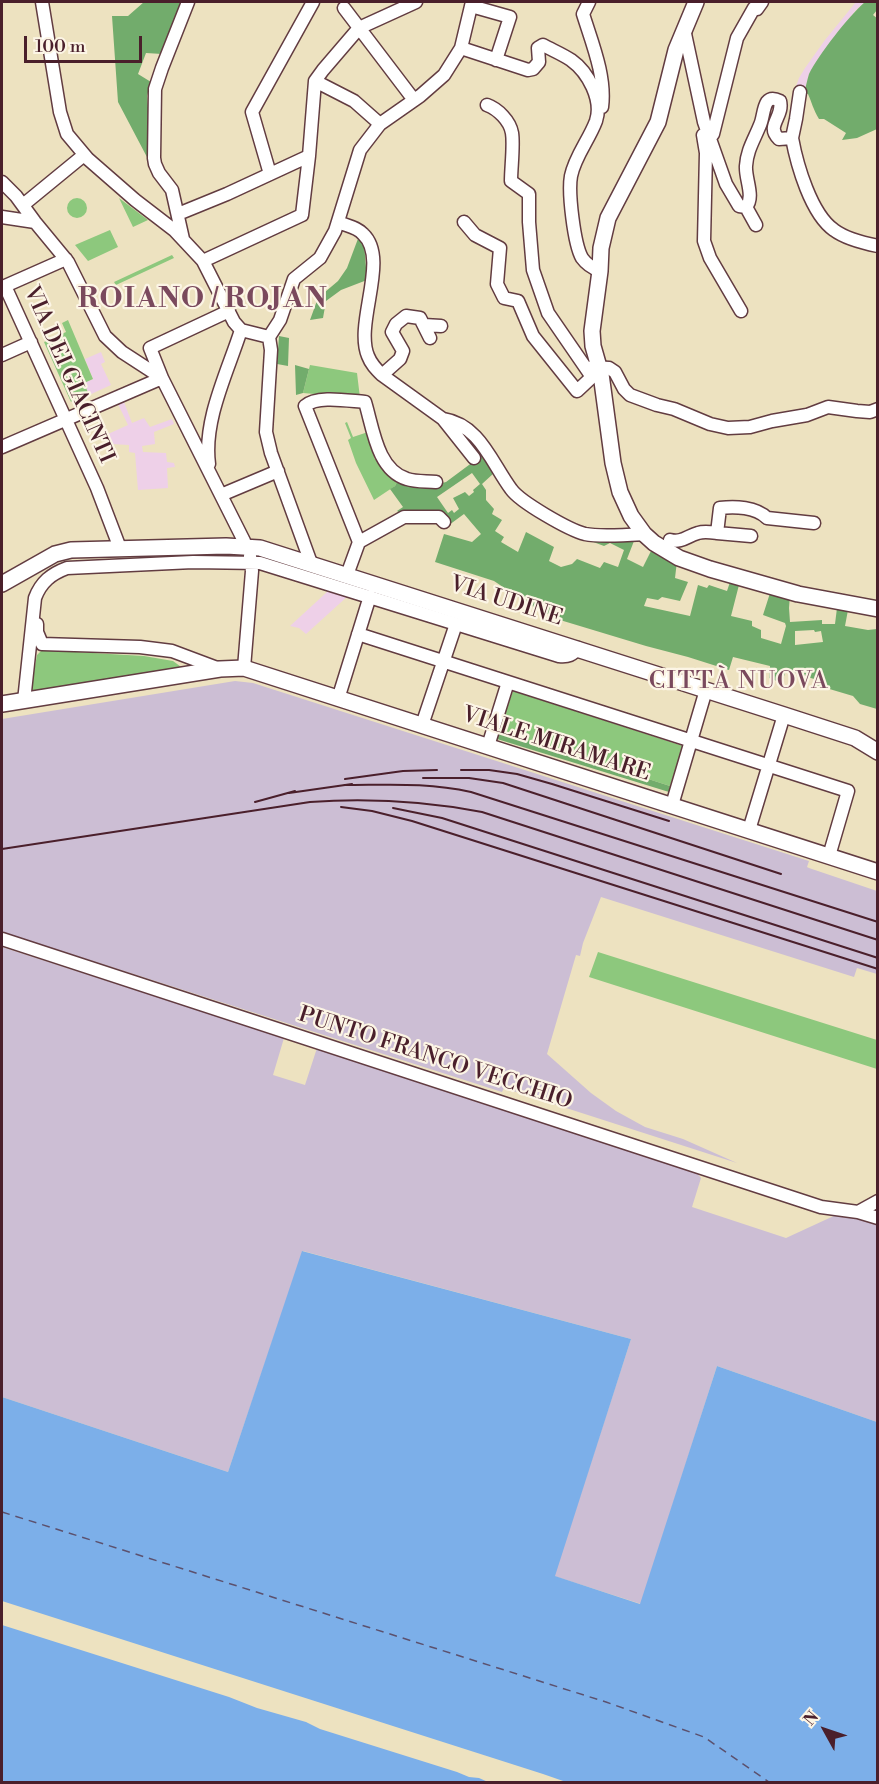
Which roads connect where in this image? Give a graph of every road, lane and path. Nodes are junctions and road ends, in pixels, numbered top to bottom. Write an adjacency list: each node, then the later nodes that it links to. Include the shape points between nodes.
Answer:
1 (42, 2): 23 (street, via 61,118)
2 (188, 2): 29 (street, via 154,98 154,158 172,190)
3 (313, 2): 25 (street, via 252,112)
4 (416, 2): 10 (street)
5 (589, 2): 18 (street, via 583,14 604,96)
6 (696, 2): 11 (main road)
7 (472, 4): 12 (street); 13 (street, via 510,17)
8 (758, 5): 21 (street, via 737,38)
9 (344, 8): 10 (street)
10 (359, 28): 14 (street); 16 (street)
11 (684, 29): 19 (street); 39 (main road, via 658,122 608,218)
12 (461, 48): 13 (street); 16 (street, via 444,75)
13 (496, 60): 18 (street, via 533,69 539,62 538,48 543,45 573,62 595,93)
14 (315, 81): 20 (street, via 354,101); 24 (street)
15 (800, 92): 22 (street)
16 (414, 100): 20 (street)
17 (488, 105): 49 (street, via 502,115 512,132 511,181 529,194 533,270 543,298)
18 (596, 120): 39 (street, via 571,175 570,192 578,250 591,268)
19 (704, 122): 21 (street); 40 (street, via 704,241)
20 (380, 124): 32 (street, via 360,150)
21 (710, 138): 28 (street, via 731,194 740,206)
22 (792, 138): 28 (street, via 779,139 774,135 774,123 782,106 771,99 749,147 746,178 750,202); 36 (street, via 801,175 824,220 843,236)
23 (84, 155): 27 (street); 35 (street)
24 (309, 156): 25 (street); 38 (street, via 302,215)
25 (270, 174): 29 (street)
26 (2, 182): 27 (street)
27 (23, 205): 31 (street)
28 (746, 207): 34 (street)
29 (178, 214): 35 (street)
30 (2, 218): 31 (street)
31 (35, 222): 37 (street)
32 (338, 222): 45 (street, via 320,258 294,279 280,320); 50 (street, via 359,230 369,240 373,269 364,344 367,356)
33 (464, 222): 49 (street, via 475,235 500,248 499,290 504,298 518,301 532,336 577,391)
34 (756, 225)
35 (183, 239): 38 (street)
36 (878, 246)
37 (66, 259): 47 (street, VIA DEI GIACINTI, via 5,286); 51 (street, via 105,336)
38 (203, 261): 41 (street)
39 (600, 271): 49 (main road, via 592,331)
40 (741, 310)
41 (229, 311): 44 (street); 51 (street, via 150,348)
42 (424, 325): 43 (street); 46 (street); 50 (street, via 420,318 406,316 396,324 392,332 403,351)
43 (441, 326)
44 (241, 330): 45 (street); 58 (street, via 210,422 207,447)
45 (269, 337): 57 (street, via 266,432)
46 (430, 338)
47 (31, 342): 48 (street); 53 (street, VIA DEI GIACINTI)
48 (2, 355)
49 (597, 374): 52 (street, via 609,368 630,395 719,426 740,429 807,415 825,407); 65 (main road, via 620,492 631,516)
50 (382, 375): 54 (street)
51 (162, 378): 53 (street); 58 (street)
52 (878, 409)
53 (66, 419): 55 (street); 69 (street, VIA DEI GIACINTI, via 97,488)
54 (443, 419): 56 (street); 65 (street, via 473,433 520,499 549,516 586,534)
55 (2, 447)
56 (474, 458)
57 (278, 471): 60 (street); 71 (street)
58 (212, 477): 60 (street)
59 (436, 482): 68 (street, via 409,480 384,462 365,402 309,402 305,406)
60 (221, 495): 67 (street)
61 (444, 522): 68 (street, via 439,517 404,518)
62 (814, 523): 63 (street, via 767,518 762,513 728,507 720,508)
63 (717, 532): 64 (street); 66 (street, via 694,534 678,542)
64 (751, 536)
65 (651, 537): 76 (main road, via 679,558 710,569 798,594)
66 (670, 540)
67 (244, 541)
68 (359, 542): 72 (street)
69 (118, 554): 70 (street, via 193,562); 71 (main road, VIA UDINE, via 250,547); 73 (main road, VIA UDINE, via 65,551); 75 (street, via 59,571 40,587)
70 (250, 558): 74 (street); 81 (street)
71 (311, 563): 72 (main road, VIA UDINE)
72 (347, 575): 79 (main road, VIA UDINE)
73 (2, 584)
74 (370, 596): 77 (street); 78 (street)
75 (34, 603): 82 (street, VIALE MIRAMARE, via 42,644 172,651); 86 (street)
76 (878, 609)
77 (456, 624): 79 (street, via 562,656 573,654); 80 (street)
78 (358, 634): 80 (street); 85 (street)
79 (578, 648): 84 (main road, VIA UDINE)
80 (444, 662): 83 (street); 89 (street)
81 (244, 668): 82 (main road, VIALE MIRAMARE); 85 (main road, VIALE MIRAMARE)
82 (220, 669): 86 (main road, VIALE MIRAMARE)
83 (508, 682): 90 (street); 91 (street)
84 (706, 690): 88 (main road, VIA UDINE); 90 (street)
85 (338, 699): 89 (main road, VIALE MIRAMARE)
86 (24, 701): 87 (main road, VIALE MIRAMARE)
87 (2, 704)
88 (784, 715): 92 (main road, VIA UDINE, via 855,738); 93 (street)
89 (422, 725): 91 (main road, VIALE MIRAMARE)
90 (691, 741): 93 (street); 94 (street)
91 (488, 746): 94 (main road, VIALE MIRAMARE)
92 (878, 753)
93 (769, 766): 95 (street); 96 (street, via 848,791)
94 (672, 805): 95 (main road, VIALE MIRAMARE)
95 (749, 830): 96 (main road, VIALE MIRAMARE)
96 (829, 856): 97 (main road, VIALE MIRAMARE)
97 (878, 872)
98 (2, 939): 100 (street, PUNTO FRANCO VECCHIO, via 821,1208)
99 (878, 1201): 100 (street)
100 (858, 1212): 101 (street, PUNTO FRANCO VECCHIO)
101 (878, 1218)

